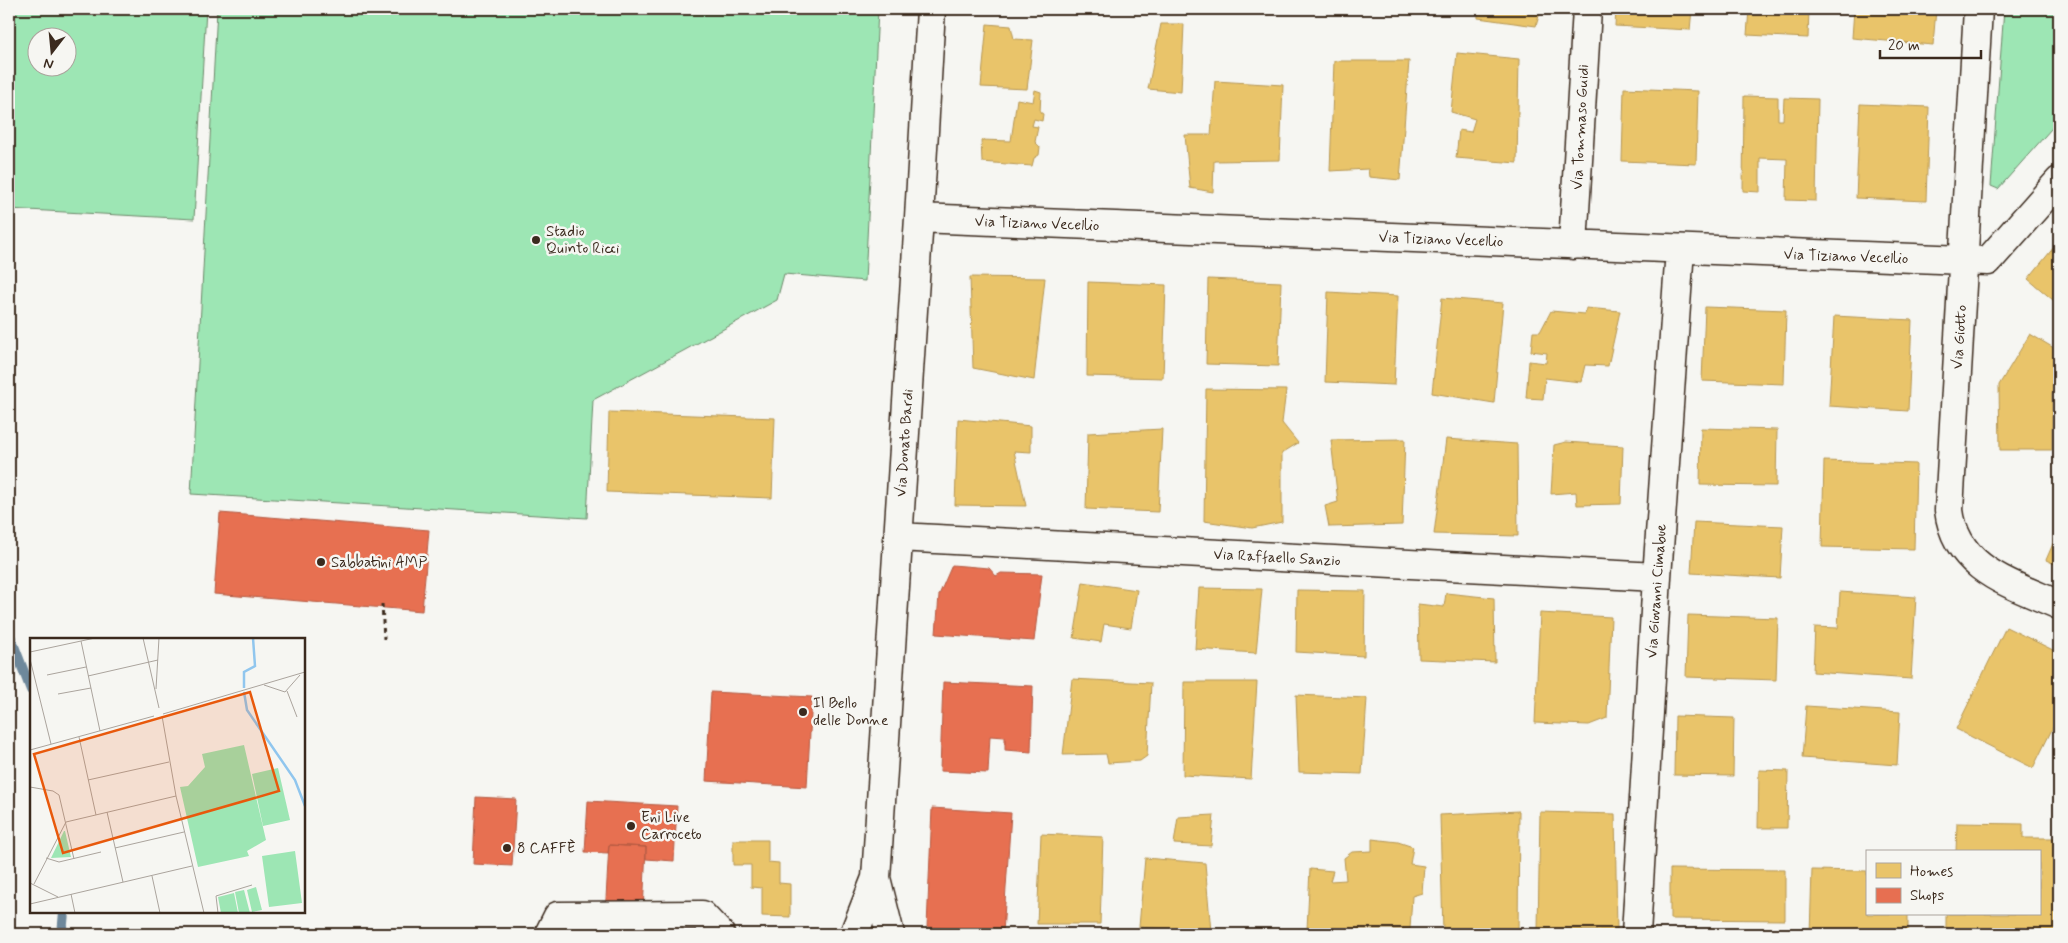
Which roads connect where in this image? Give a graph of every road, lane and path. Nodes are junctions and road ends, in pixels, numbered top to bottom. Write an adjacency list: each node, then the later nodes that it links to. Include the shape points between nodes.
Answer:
1 (930, 9): 5 (street, Via Donato Bardi)
2 (1587, 9): 6 (street, Via Tommaso Guidi)
3 (1978, 9): 8 (street, Via Giotto)
4 (2059, 182): 8 (street, Via Tiziano Vecellio, via 1988,261)
5 (919, 218): 6 (street, Via Tiziano Vecellio); 9 (street, Via Donato Bardi)
6 (1573, 245): 7 (street, Via Tiziano Vecellio)
7 (1680, 249): 8 (street, Via Tiziano Vecellio); 10 (street, Via Giovanni Cimabue)
8 (1964, 261): 12 (street, Via Giotto, via 1948,510 1950,522 1965,552 1984,570)
9 (898, 537): 10 (street, Via Raffaello Sanzio); 14 (street, Via Donato Bardi)
10 (1657, 577): 19 (street, Via Giovanni Cimabue)
11 (382, 604): 13 (path)
12 (2059, 605)
13 (384, 639)
14 (876, 878): 17 (street, Via Donato Bardi); 18 (street, Via Donato Bardi)
15 (549, 934): 16 (street, via 558,916 702,915)
16 (720, 934)
17 (854, 934)
18 (890, 934)
19 (1636, 934)

